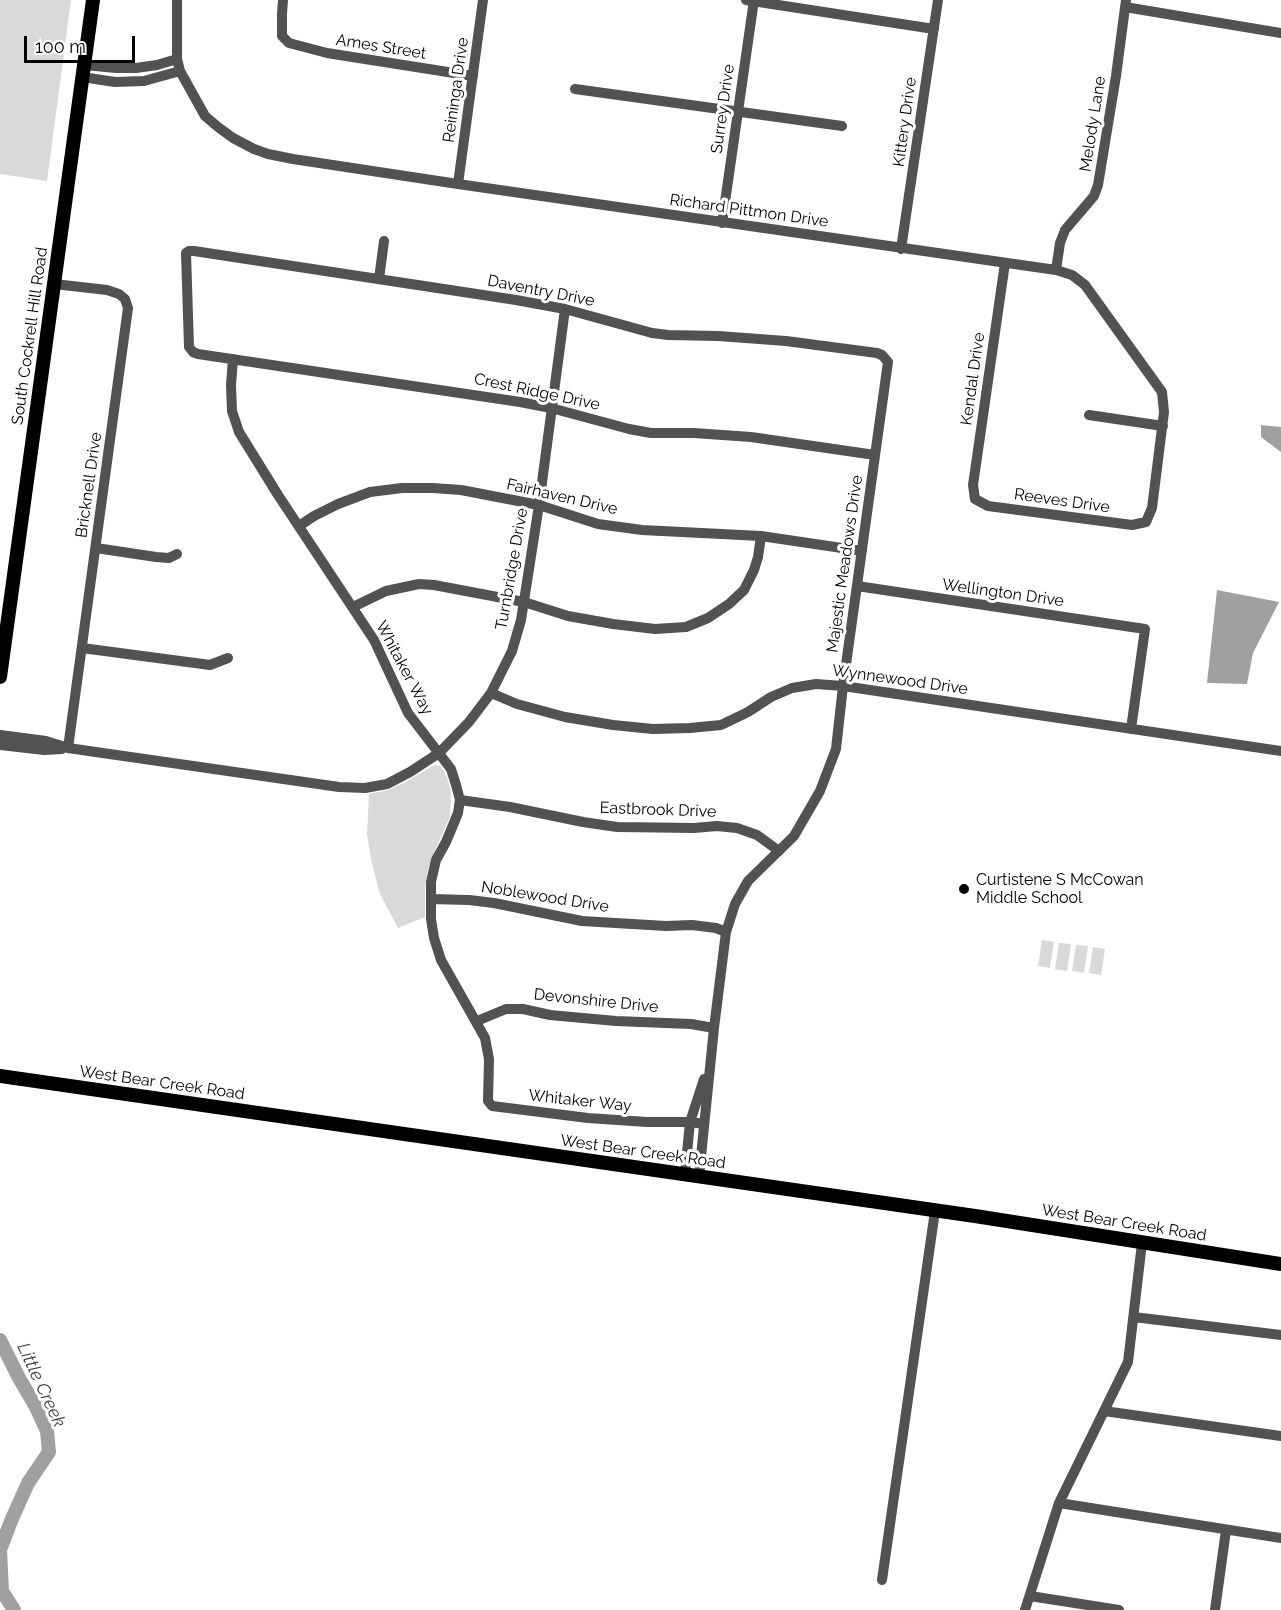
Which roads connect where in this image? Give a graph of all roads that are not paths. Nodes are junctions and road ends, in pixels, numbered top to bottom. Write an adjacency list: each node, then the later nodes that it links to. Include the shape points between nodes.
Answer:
1 (93, 0): 11 (main road, South Cockrell Hill Road)
2 (177, 0): 10 (street, Richard Pittmon Drive)
3 (284, 0): 13 (street, Ames Street, via 282,36 296,45)
4 (483, 0): 13 (street, Reininga Drive)
5 (751, 0): 8 (street); 15 (street, Surrey Drive)
6 (938, 0): 8 (street, Kittery Drive)
7 (1125, 4): 9 (street, Melody Lane); 22 (street, Melody Lane, via 1098,185 1094,196 1065,230)
8 (934, 29): 20 (street, Kittery Drive)
9 (1281, 33)
10 (177, 59): 11 (street, via 136,68); 12 (street, Richard Pittmon Drive)
11 (84, 71): 12 (street, via 115,82 144,81); 24 (main road, South Cockrell Hill Road)
12 (180, 71): 17 (street, Richard Pittmon Drive, via 205,116 254,149 293,159)
13 (473, 76): 17 (street, Reininga Drive)
14 (575, 89): 15 (street)
15 (738, 111): 16 (street); 18 (street, Surrey Drive)
16 (842, 126)
17 (459, 184): 18 (street, Richard Pittmon Drive)
18 (722, 223): 20 (street, Richard Pittmon Drive)
19 (384, 242): 23 (street)
20 (902, 249): 21 (street, Richard Pittmon Drive)
21 (1005, 263): 22 (street, Richard Pittmon Drive); 33 (street, Kendal Drive, via 973,485)
22 (1056, 270): 31 (street, Richard Pittmon Drive, via 1085,285 1162,392)
23 (379, 279): 25 (street, Daventry Drive); 26 (street, Daventry Drive, via 189,251 189,347)
24 (54, 284): 38 (street, Bricknell Drive, via 107,290 125,299 128,308); 44 (main road, South Cockrell Hill Road)
25 (565, 309): 28 (street, Daventry Drive, via 652,333 786,340 877,353); 29 (street, Turnbridge Drive)
26 (193, 352): 27 (street, Crest Ridge Drive)
27 (233, 359): 29 (street, Crest Ridge Drive); 36 (street, Whitaker Way, via 232,411 239,432)
28 (888, 362): 32 (street, Majestic Meadows Drive)
29 (552, 408): 32 (street, Crest Ridge Drive, via 651,433 751,436); 34 (street, Turnbridge Drive)
30 (1089, 416): 31 (street)
31 (1163, 426): 35 (street, Richard Pittmon Drive, via 1152,508)
32 (875, 455): 39 (street, Majestic Meadows Drive)
33 (975, 499): 35 (street, Reeves Drive, via 988,506 1132,525)
34 (539, 505): 36 (street, Fairhaven Drive, via 460,490 402,488 370,492); 37 (street, Fairhaven Drive, via 598,524); 42 (street, Turnbridge Drive)
35 (1146, 522)
36 (299, 526): 43 (street, Whitaker Way)
37 (761, 536): 39 (street, Fairhaven Drive); 42 (street, via 756,563 744,590 708,618 686,627 613,624 568,616)
38 (96, 548): 40 (street, via 169,558); 46 (street, Bricknell Drive)
39 (862, 551): 41 (street, Majestic Meadows Drive)
40 (177, 554)
41 (857, 586): 49 (street, Majestic Meadows Drive); 51 (street, Wellington Drive, via 1145,629)
42 (524, 602): 43 (street, via 419,584 386,591); 50 (street, Turnbridge Drive, via 512,651)
43 (352, 607): 56 (street, Whitaker Way, via 374,640 408,712)
44 (5, 612): 45 (main road, South Cockrell Hill Road)
45 (3, 633): 48 (main road, South Cockrell Hill Road)
46 (82, 648): 47 (street, via 210,665); 54 (street, Bricknell Drive)
47 (228, 658)
48 (0, 677)
49 (843, 686): 50 (street, Wynnewood Drive, via 816,684 792,688 721,725 653,729 565,717); 51 (street, Wynnewood Drive); 58 (street, Majestic Meadows Drive, via 836,749 820,791 795,836)
50 (490, 693): 56 (street, Turnbridge Drive)
51 (1131, 729): 55 (street, Wynnewood Drive)
52 (0, 735): 54 (street, Turnbridge Drive)
53 (0, 745): 54 (street, Turnbridge Drive, via 44,750)
54 (68, 748): 56 (street, Turnbridge Drive, via 365,788 387,784)
55 (1281, 751)
56 (439, 753): 57 (street, Whitaker Way, via 451,769)
57 (460, 800): 58 (street, Eastbrook Drive, via 617,827 737,828 757,835); 59 (street, Whitaker Way, via 436,861)
58 (779, 851): 60 (street, Majestic Meadows Drive, via 748,881)
59 (431, 899): 60 (street, Noblewood Drive, via 494,903 582,921 692,925); 61 (street, Whitaker Way, via 432,928 441,960)
60 (726, 932): 62 (street, Majestic Meadows Drive)
61 (477, 1021): 62 (street, Devonshire Drive, via 506,1009 523,1009 549,1015); 65 (street, Whitaker Way, via 489,1059 488,1101 492,1106 588,1118)
62 (714, 1028): 63 (street, Majestic Meadows Drive)
63 (711, 1059): 65 (street, Majestic Meadows Drive); 66 (street, Majestic Meadows Drive)
64 (0, 1076): 67 (main road, West Bear Creek Road)
65 (690, 1122): 66 (street, Whitaker Way); 67 (street, Majestic Meadows Drive)
66 (704, 1124): 67 (street, Majestic Meadows Drive)
67 (692, 1175): 68 (main road, West Bear Creek Road)
68 (935, 1212): 69 (main road, West Bear Creek Road); 78 (street)
69 (1142, 1243): 70 (main road, West Bear Creek Road); 71 (street)
70 (1281, 1264)
71 (1134, 1317): 72 (street); 73 (street, via 1128,1362)
72 (1281, 1335)
73 (1104, 1411): 74 (street); 75 (street)
74 (1281, 1436)
75 (1059, 1503): 76 (street); 79 (street)
76 (1226, 1530): 77 (street); 82 (street)
77 (1281, 1538)
78 (882, 1580)
79 (1030, 1596): 80 (street); 81 (street)
80 (1025, 1610)
81 (1119, 1610)
82 (1215, 1610)

